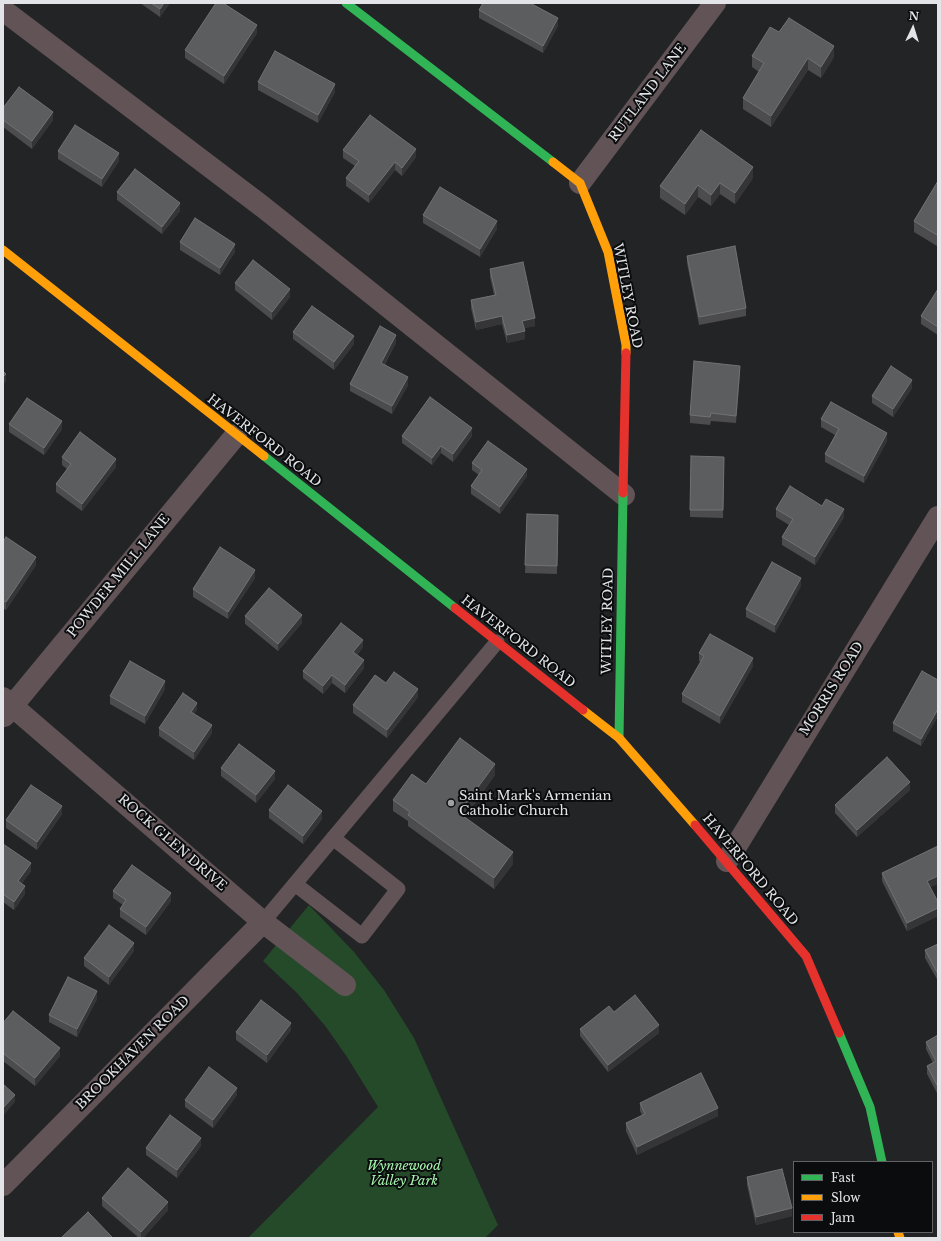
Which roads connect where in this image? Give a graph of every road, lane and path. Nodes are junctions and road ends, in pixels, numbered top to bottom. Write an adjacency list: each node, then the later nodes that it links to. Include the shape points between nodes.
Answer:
1 (346, 3): 4 (main road, WITLEY ROAD)
2 (715, 3): 4 (street, RUTLAND LANE)
3 (3, 10): 7 (street, via 263,207)
4 (580, 184): 7 (main road, WITLEY ROAD, via 608,252 626,345)
5 (3, 250): 6 (main road, HAVERFORD ROAD)
6 (236, 435): 9 (main road, HAVERFORD ROAD); 10 (street, POWDER MILL LANE)
7 (624, 495): 11 (main road, WITLEY ROAD)
8 (938, 517): 13 (street, MORRIS ROAD)
9 (497, 642): 11 (main road, HAVERFORD ROAD); 12 (lane)
10 (6, 707): 15 (street, ROCK GLEN DRIVE)
11 (619, 738): 13 (main road, HAVERFORD ROAD)
12 (333, 838): 14 (lane); 14 (lane, via 398,889 362,936)
13 (726, 861): 17 (main road, HAVERFORD ROAD, via 806,956 870,1107)
14 (295, 884): 15 (lane)
15 (263, 922): 16 (street, ROCK GLEN DRIVE); 18 (street, BROOKHAVEN ROAD)
16 (345, 985)
17 (882, 1161)
18 (3, 1185)

